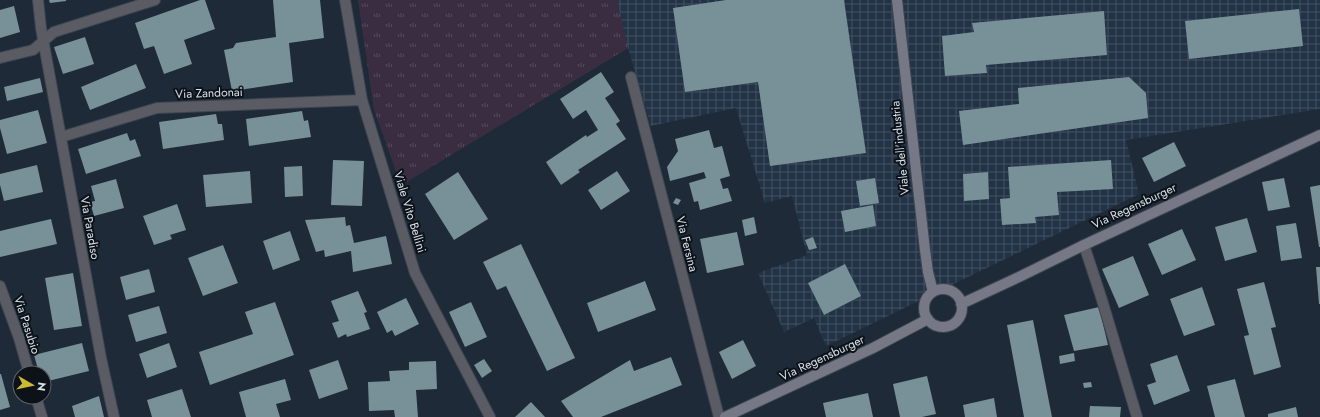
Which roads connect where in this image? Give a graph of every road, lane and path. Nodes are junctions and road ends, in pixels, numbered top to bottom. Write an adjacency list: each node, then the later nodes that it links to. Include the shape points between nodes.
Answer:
1 (38, 0): 5 (street, Via Paradiso)
2 (155, 0): 5 (street, via 54,32)
3 (345, 0): 8 (street, Viale Vito Bellini)
4 (897, 0): 13 (main road, Viale dell'industria, via 924,250)
5 (44, 42): 6 (street, via 33,50); 10 (street, Via Paradiso)
6 (0, 58)
7 (631, 76): 21 (street, Via Fersina)
8 (362, 100): 10 (street, Via Zandonai, via 157,108); 20 (street, Viale Vito Bellini, via 415,273)
9 (1320, 135): 11 (main road, Via Regensburger)
10 (61, 137): 19 (street, Via Paradiso, via 100,358)
11 (1084, 245): 14 (main road, Via Regensburger); 23 (street)
12 (0, 286): 16 (street, Via Pasubio)
13 (933, 292): 14 (main road, via 949,290 959,298); 15 (main road, via 924,305)
14 (961, 304): 15 (main road, via 960,316 953,325 942,327)
15 (928, 319): 22 (main road, Via Regensburger, via 873,348)
16 (27, 365)
17 (38, 405): 18 (street)
18 (42, 417)
19 (114, 417)
20 (490, 417)
21 (719, 417)
22 (725, 417)
23 (1137, 417)

